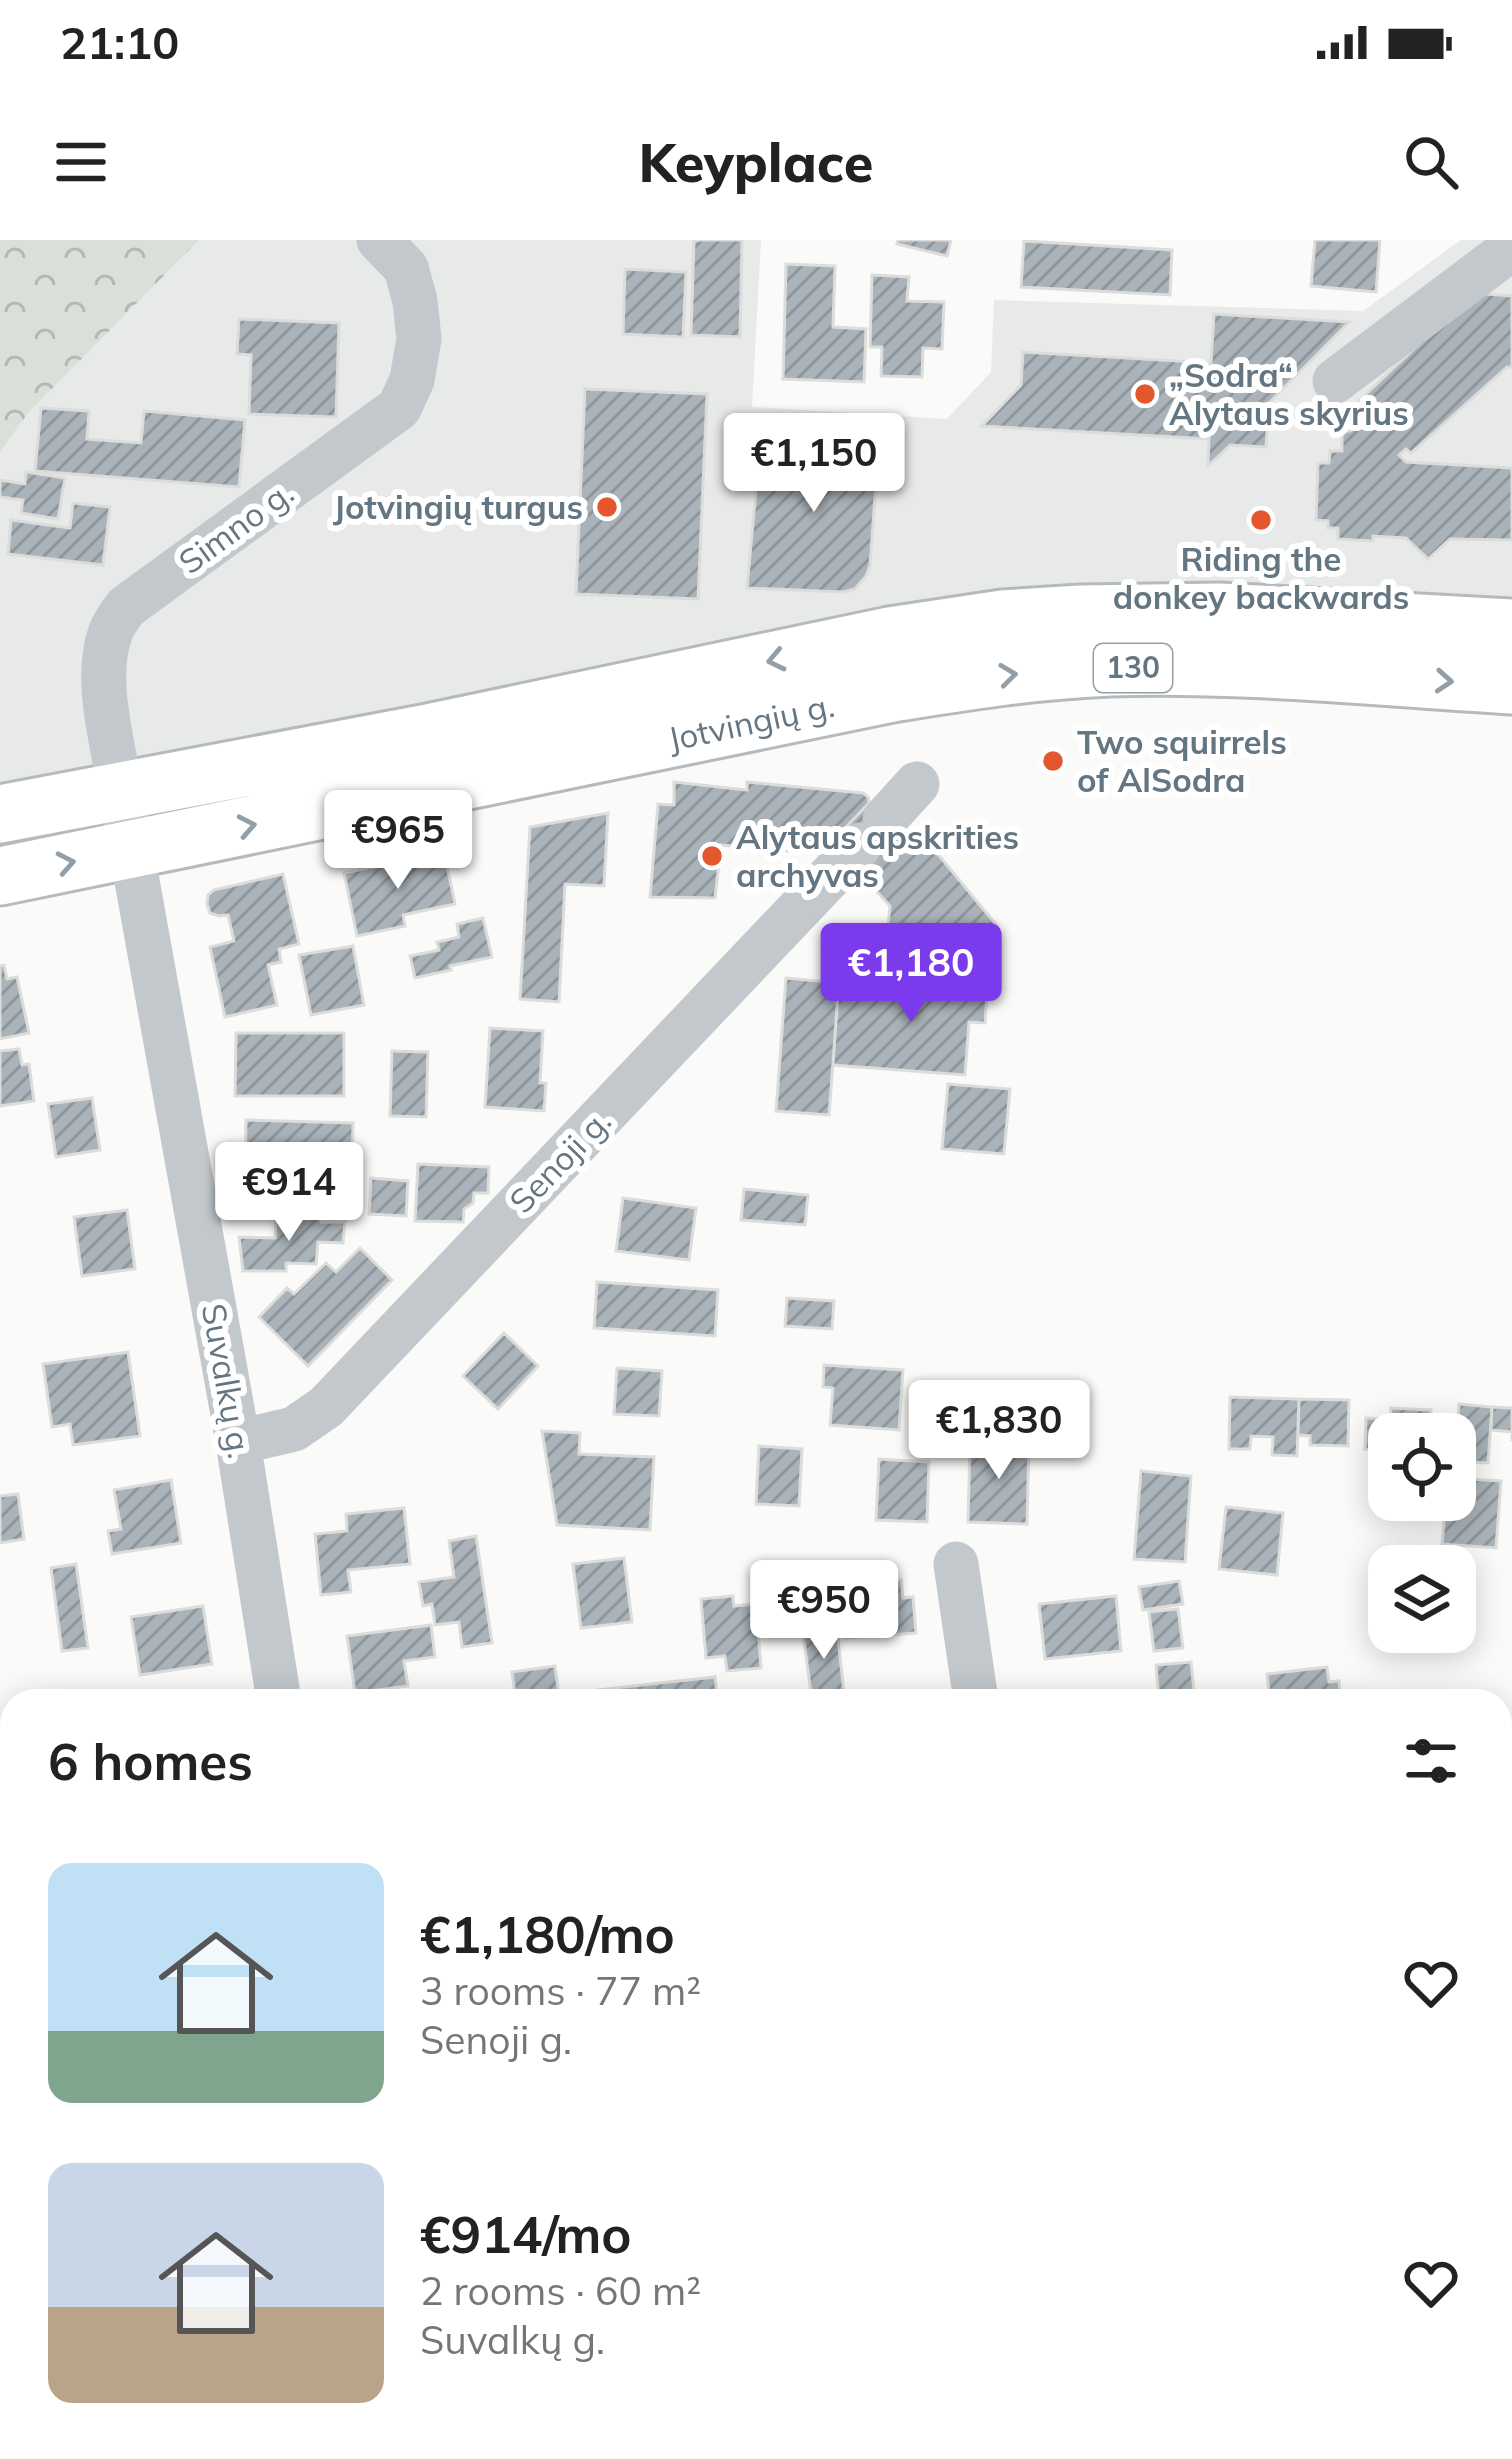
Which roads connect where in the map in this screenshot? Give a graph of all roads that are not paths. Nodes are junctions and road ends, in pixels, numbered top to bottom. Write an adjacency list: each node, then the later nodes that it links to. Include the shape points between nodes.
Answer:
1 (379, 240): 7 (street, Simno g., via 406,268 416,301 412,380 398,408 126,607 111,630 105,673)
2 (1512, 248): 3 (street)
3 (1335, 381)
4 (1512, 628): 7 (main road, Jotvingių g., one-way to 7, via 1220,612 1003,619)
5 (1512, 685): 9 (main road, Jotvingių g. / 130, one-way to 5, via 1008,674 1247,669)
6 (917, 784): 11 (street, Senoji g., via 326,1407 294,1430)
7 (121, 792): 8 (main road, Jotvingių g.); 9 (street, Simno g.)
8 (0, 814)
9 (133, 850): 10 (main road, Jotvingių g. / 130, one-way to 9); 11 (street, Suvalkų g.)
10 (0, 876)
11 (238, 1442): 13 (street, Suvalkų g.)
12 (956, 1564): 14 (street)
13 (277, 1689)
14 (974, 1689)

